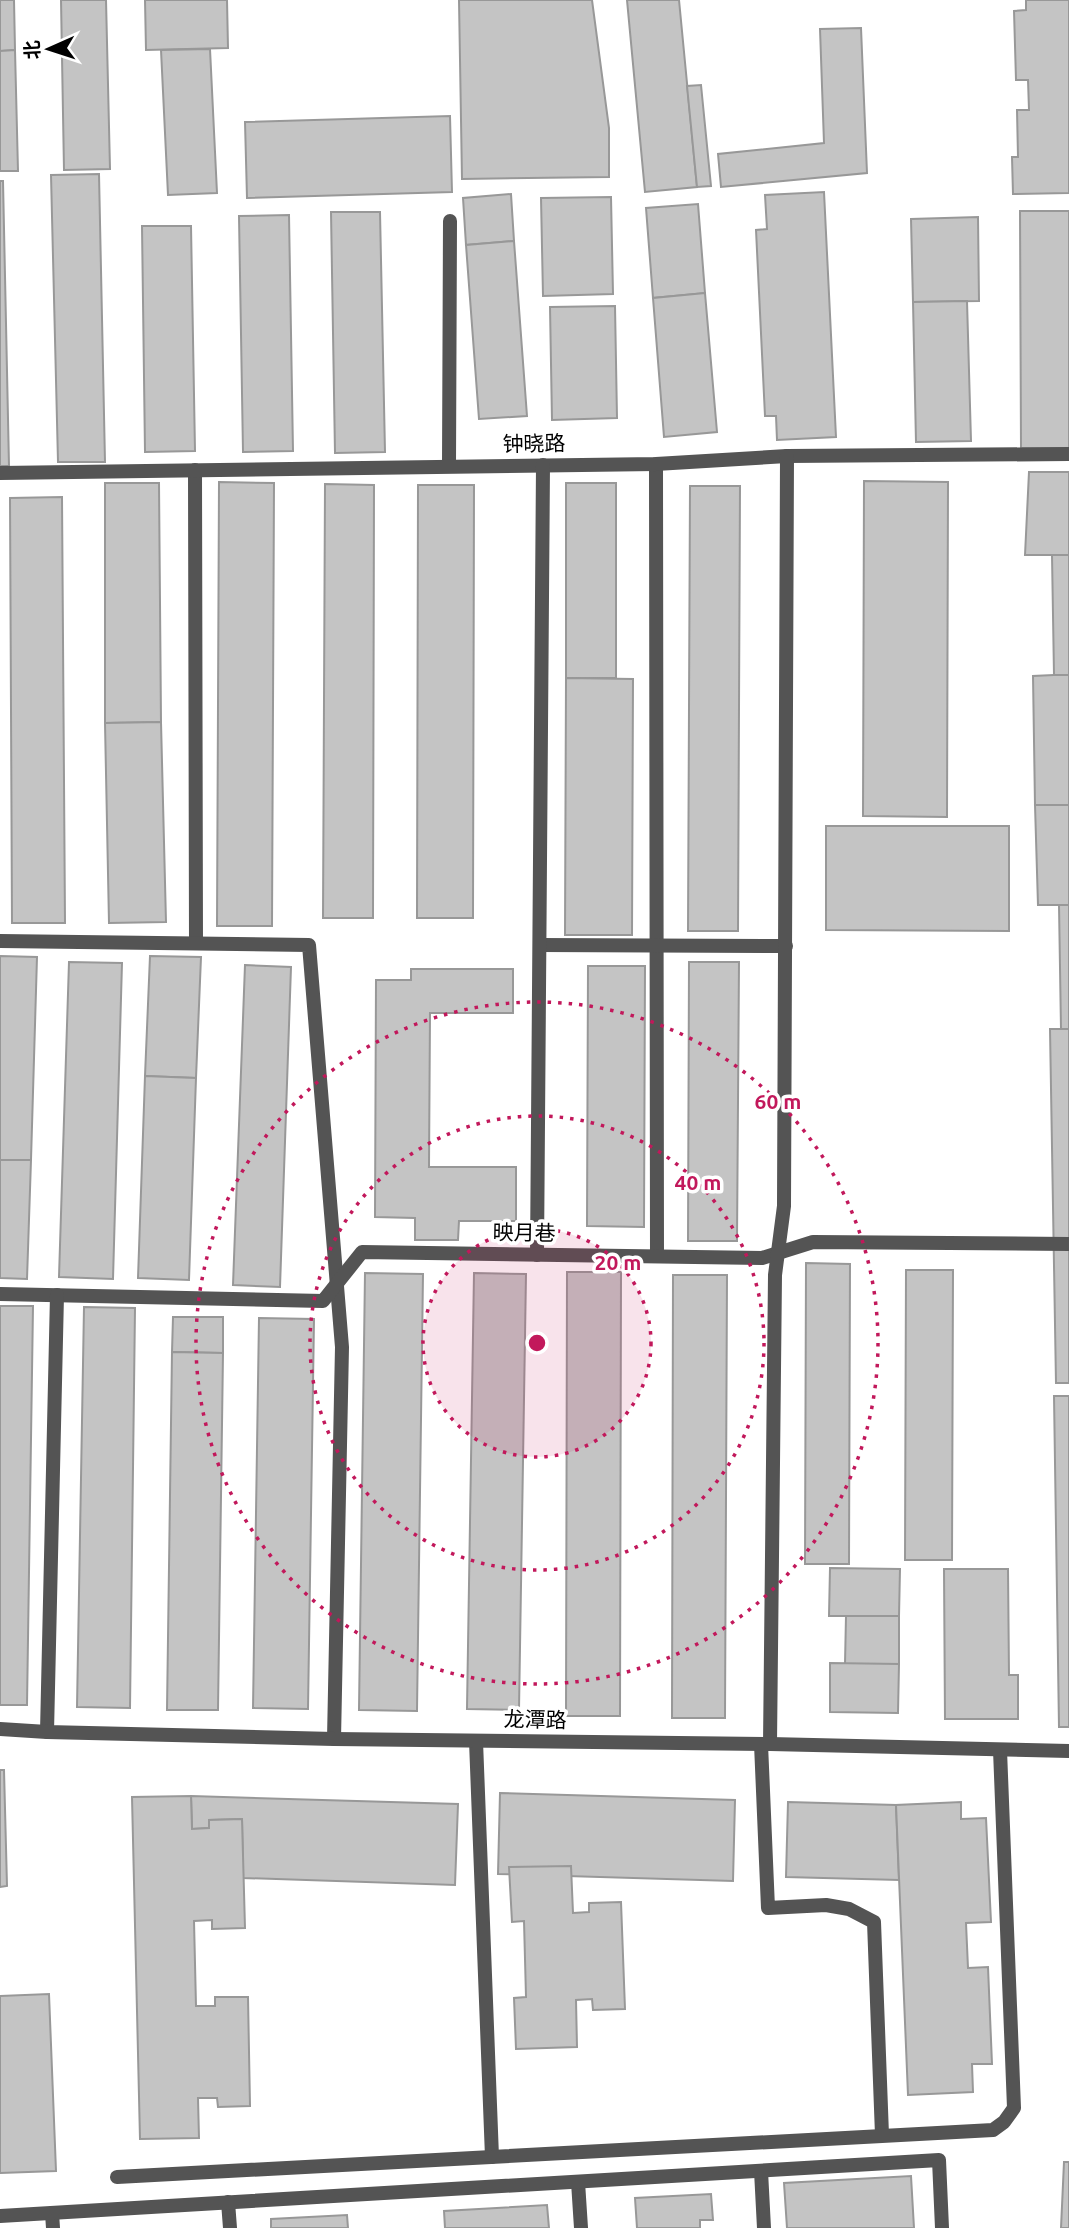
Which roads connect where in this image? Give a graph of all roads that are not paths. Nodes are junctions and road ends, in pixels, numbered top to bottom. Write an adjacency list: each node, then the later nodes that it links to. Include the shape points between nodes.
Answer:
1 (450, 221): 6 (street)
2 (1069, 454): 3 (street, 钟晓路)
3 (787, 456): 4 (street, 钟晓路); 13 (street)
4 (656, 464): 5 (street, 钟晓路); 12 (street)
5 (543, 465): 6 (street, 钟晓路); 11 (street)
6 (449, 466): 7 (street, 钟晓路)
7 (195, 470): 8 (street, 钟晓路); 10 (street)
8 (0, 473)
9 (0, 941): 10 (street)
10 (196, 943): 18 (street, via 309,945)
11 (540, 944): 12 (street); 16 (street)
12 (656, 946): 13 (street); 17 (street)
13 (786, 946): 15 (street, via 784,1206)
14 (1069, 1244): 15 (street, 映月巷, via 813,1242)
15 (778, 1252): 17 (street, 映月巷, via 762,1258); 25 (street)
16 (537, 1255): 17 (street, 映月巷); 18 (street, 映月巷, via 362,1252)
17 (657, 1256)
18 (336, 1284): 20 (street, 映月巷, via 323,1301); 23 (street, via 342,1348)
19 (0, 1294): 20 (street, 映月巷)
20 (57, 1295): 22 (street)
21 (0, 1729): 22 (street, 龙潭路)
22 (47, 1732): 23 (street, 龙潭路)
23 (334, 1739): 24 (street, 龙潭路)
24 (476, 1741): 25 (street, 龙潭路); 29 (street)
25 (765, 1744): 26 (street, 龙潭路); 28 (street, via 768,1908 826,1905 849,1909 874,1922)
26 (1000, 1750): 27 (street, 龙潭路); 28 (street, via 1014,2108 993,2130)
27 (1069, 1751)
28 (882, 2135): 29 (street)
29 (492, 2157): 31 (street)
30 (761, 2171): 32 (street); 39 (street); 40 (street, via 939,2160)
31 (117, 2177)
32 (578, 2182): 33 (street); 38 (street)
33 (228, 2202): 34 (street); 37 (street)
34 (52, 2213): 35 (street); 36 (street)
35 (0, 2216)
36 (54, 2228)
37 (230, 2228)
38 (581, 2228)
39 (764, 2228)
40 (942, 2228)

